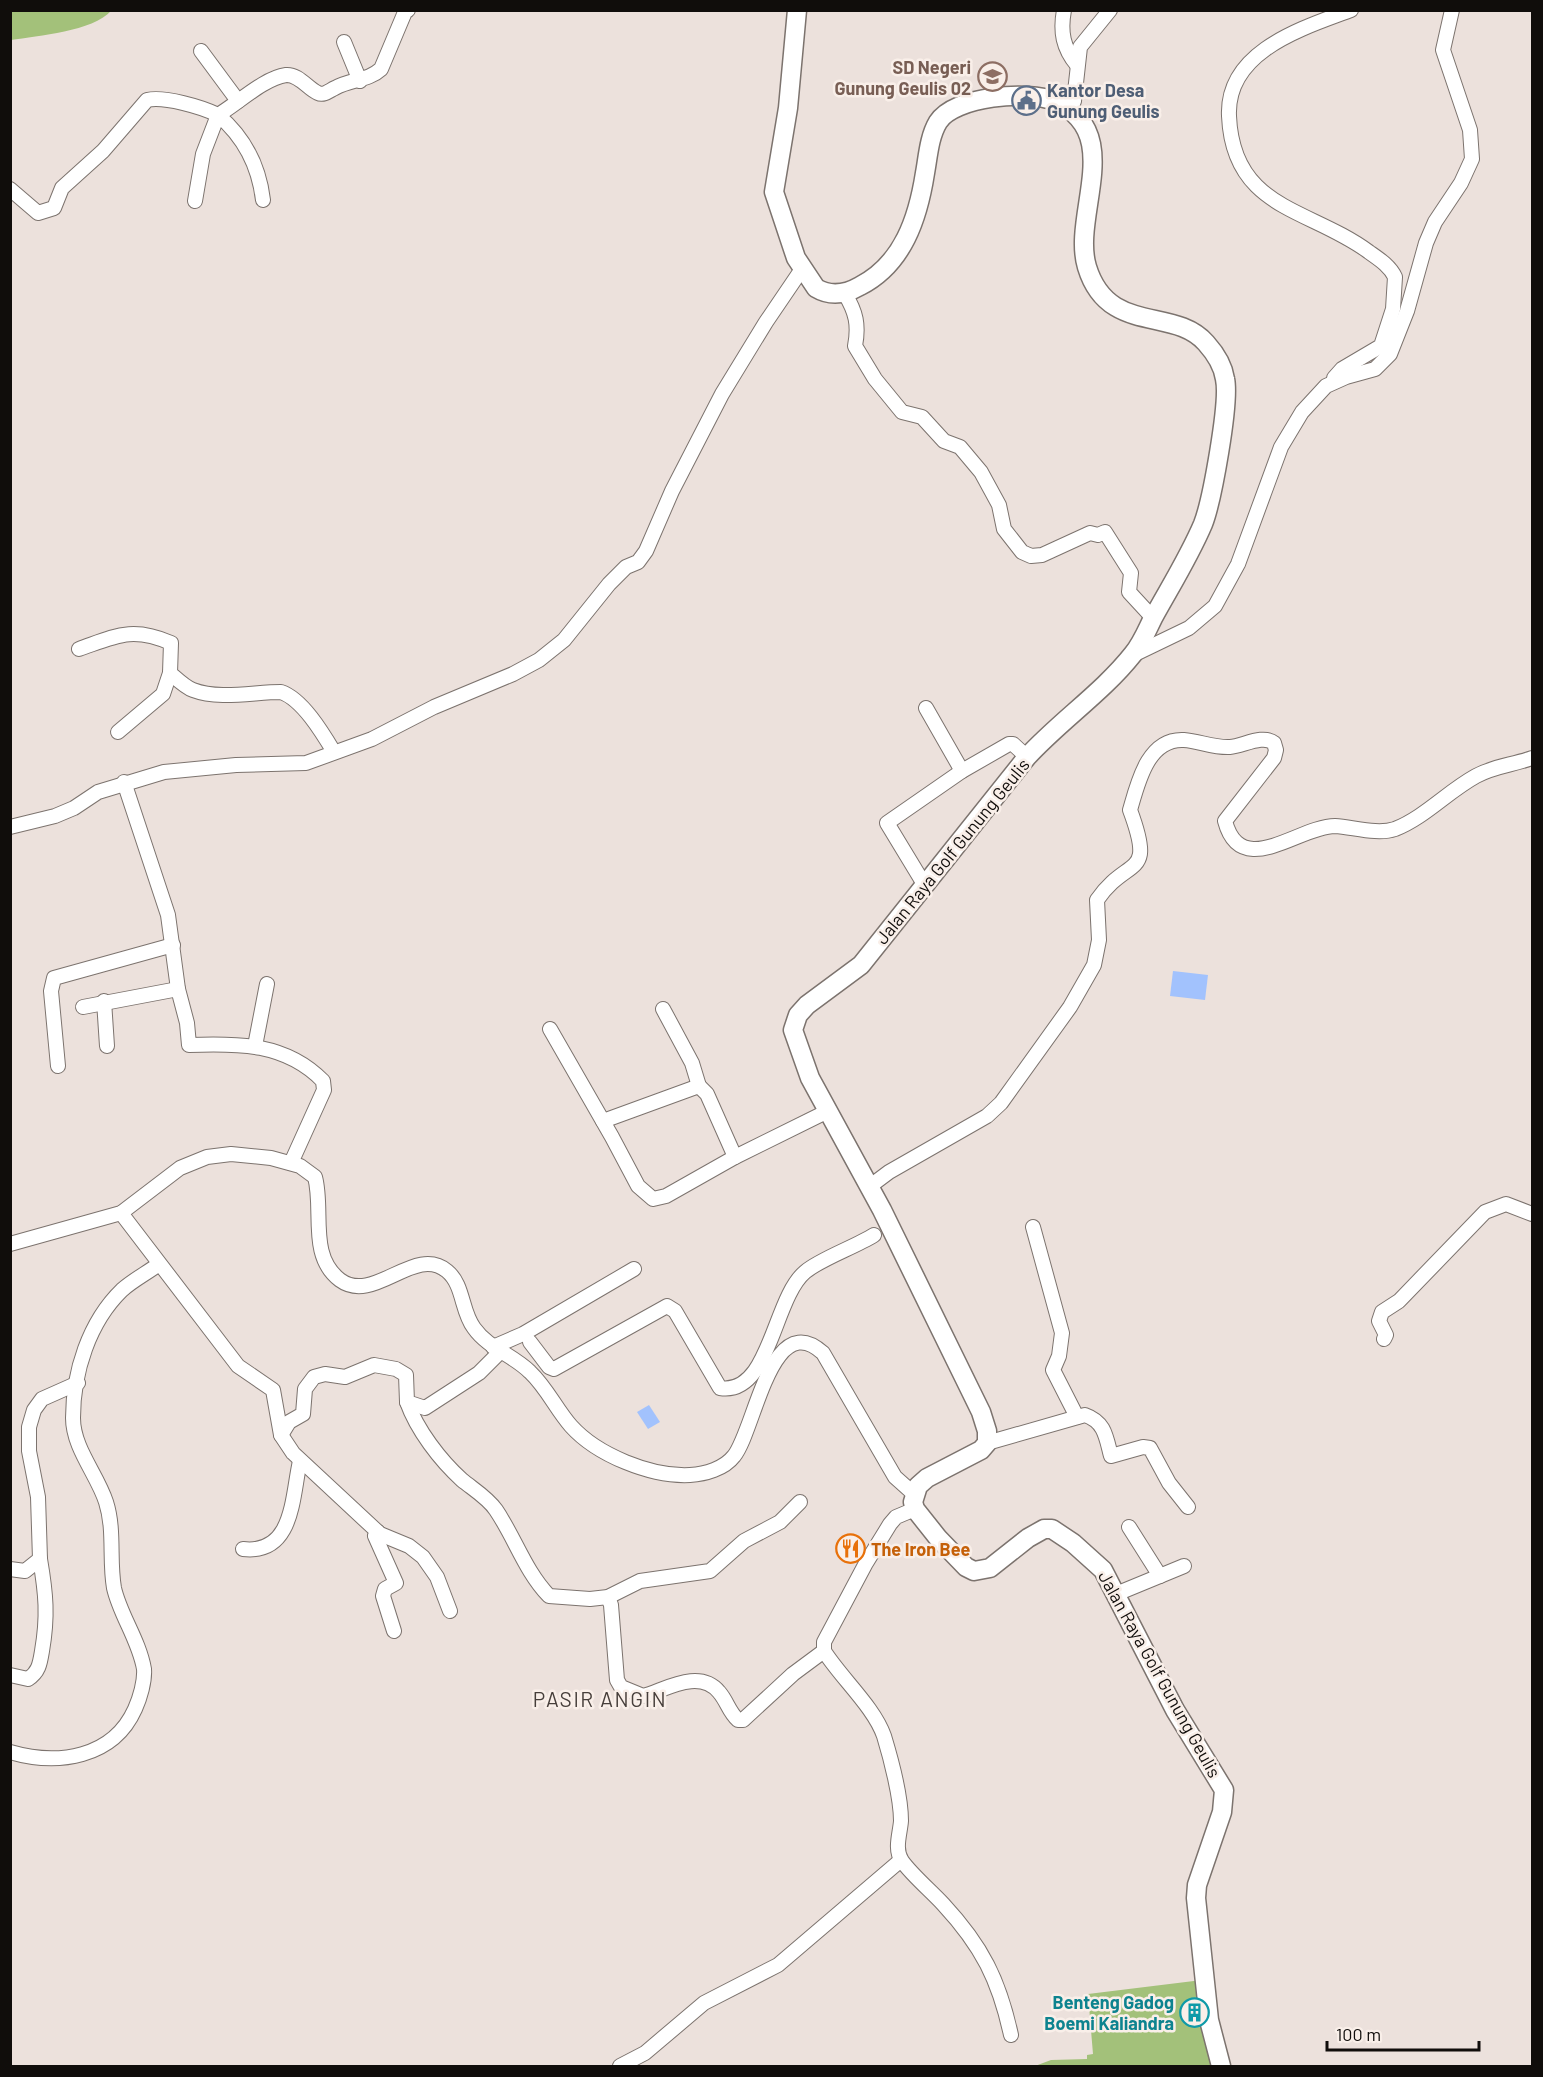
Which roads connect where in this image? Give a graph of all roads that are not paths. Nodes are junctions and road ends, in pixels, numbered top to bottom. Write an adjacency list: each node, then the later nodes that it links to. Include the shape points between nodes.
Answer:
1 (408, 10): 10 (street, via 381,69)
2 (797, 10): 17 (main road, via 788,108 774,192)
3 (1064, 10): 9 (street, via 1061,26 1066,51)
4 (1110, 10): 9 (street, via 1083,41)
5 (1351, 10): 19 (street, via 1291,32 1262,52 1239,78 1228,110 1235,153 1260,189 1282,207 1357,243 1385,263 1395,277 1393,309 1381,346 1342,369)
6 (1452, 10): 19 (street, via 1443,50 1470,130 1469,166 1426,243 1390,354 1375,369)
7 (344, 42): 10 (street)
8 (201, 51): 11 (street)
9 (1077, 65): 12 (street)
10 (360, 81): 11 (street, via 350,80 323,94 295,76 286,75)
11 (238, 101): 13 (street)
12 (1070, 111): 18 (main road, Jalan Raya Golf Gunung Geulis, via 1050,99 1021,94 964,105 946,114 933,135 921,201 902,246 882,272); 20 (main road, Jalan Raya Golf Gunung Geulis, via 1085,130 1092,151 1092,189 1083,244 1093,282 1123,311 1182,329 1203,340 1226,378 1226,400 1206,516 1186,561)
13 (218, 115): 14 (street, via 157,98 147,100 103,151 62,188 54,208 38,213); 15 (street, via 252,158 261,180); 16 (street, via 203,154)
14 (10, 189)
15 (263, 200)
16 (195, 201)
17 (802, 269): 18 (main road, via 816,288); 26 (street, via 722,394 672,491 650,545 638,562 626,567 609,584 564,640 513,674 353,747)
18 (845, 294): 20 (street, via 856,317 855,346 870,372 902,412 922,417 944,441 960,447 969,456 999,506 1004,529 1022,552 1042,555 1090,532 1105,532 1131,573 1129,592)
19 (1326, 386): 22 (street, via 1302,412 1281,447 1238,564 1215,606 1189,628)
20 (1153, 618): 22 (main road, Jalan Raya Golf Gunung Geulis)
21 (79, 649): 23 (street, via 124,633 142,633 171,643)
22 (1133, 655): 27 (main road, Jalan Raya Golf Gunung Geulis)
23 (170, 673): 25 (street, via 163,694); 26 (street, via 200,692 288,694)
24 (926, 708): 29 (street)
25 (118, 732)
26 (334, 752): 30 (street, via 306,763 184,769)
27 (1027, 756): 29 (street, via 1009,744); 32 (main road, Jalan Raya Golf Gunung Geulis)
28 (1533, 759): 48 (street, via 1485,771 1455,788 1411,822 1391,830 1325,828 1255,849 1233,839 1225,821 1274,758 1274,742 1263,739 1226,747 1183,740 1167,742 1154,750 1130,810 1141,840 1140,856 1134,868 1097,900 1097,955 1070,1007 994,1110)
29 (962, 771): 32 (street, via 887,823)
30 (124, 782): 31 (street, via 98,792 66,812); 33 (street, via 168,915)
31 (10, 827)
32 (924, 884): 44 (main road, Jalan Raya Golf Gunung Geulis, via 861,964 812,1000 795,1020 793,1030 799,1051)
33 (173, 945): 35 (street); 42 (street, via 54,978 51,991)
34 (267, 984): 41 (street)
35 (178, 988): 36 (street); 41 (street, via 189,1046)
36 (104, 1001): 37 (street); 40 (street)
37 (83, 1007)
38 (663, 1009): 43 (street, via 692,1063)
39 (549, 1029): 45 (street)
40 (107, 1046)
41 (255, 1046): 47 (street, via 300,1062 323,1081 324,1090)
42 (58, 1066)
43 (699, 1086): 45 (street); 46 (street, via 707,1094)
44 (828, 1111): 46 (street); 48 (main road, Jalan Raya Golf Gunung Geulis)
45 (603, 1121): 46 (street, via 638,1186 653,1200)
46 (735, 1157)
47 (291, 1163): 49 (street, via 240,1154 199,1159 180,1168); 60 (street, via 315,1177 321,1245 340,1280 362,1285 416,1266 442,1267 458,1287 473,1327)
48 (869, 1187): 65 (main road, Jalan Raya Golf Gunung Geulis, via 981,1412)
49 (121, 1213): 53 (street); 54 (street)
50 (1533, 1214): 57 (street, via 1506,1204 1485,1212 1399,1301 1382,1312 1379,1321)
51 (1033, 1227): 63 (street, via 1062,1334 1053,1370)
52 (874, 1235): 56 (street, via 805,1272 790,1293)
53 (10, 1244)
54 (159, 1263): 61 (street, via 121,1291 98,1319 84,1350); 64 (street, via 238,1366 273,1390)
55 (634, 1269): 60 (street)
56 (770, 1338): 58 (street, via 750,1380 740,1387 726,1389 716,1383 675,1311 667,1306 554,1370); 59 (street)
57 (1384, 1339)
58 (530, 1342)
59 (784, 1348): 60 (street, via 776,1358 734,1456 709,1472 690,1475 672,1475 640,1466 587,1441 531,1373); 68 (street, via 804,1342 823,1353 895,1477)
60 (497, 1349): 62 (street, via 478,1373 430,1406 420,1408)
61 (78, 1383): 73 (street, via 42,1399 29,1427 38,1497); 83 (street, via 74,1430 107,1506 114,1588 141,1657 144,1677 133,1713 110,1742 73,1758 34,1758)
62 (407, 1402): 64 (street, via 406,1374 396,1369 369,1366 345,1377 319,1375 307,1383 303,1414 289,1422); 78 (street, via 422,1434 461,1479 495,1509 523,1560 549,1596)
63 (1077, 1417): 65 (street); 69 (street, via 1085,1415 1102,1425 1111,1456 1150,1448)
64 (282, 1435): 66 (street)
65 (987, 1443): 68 (main road, via 981,1450 927,1478)
66 (300, 1461): 71 (street); 72 (street, via 282,1535 266,1548)
67 (800, 1502): 78 (street, via 780,1522 744,1541 710,1571 640,1581)
68 (914, 1502): 77 (main road, Jalan Raya Golf Gunung Geulis, via 953,1554 974,1571 990,1568 1035,1533 1052,1529 1098,1564); 81 (street, via 896,1517 876,1546 824,1642)
69 (1188, 1507)
70 (1129, 1527): 76 (street)
71 (378, 1532): 79 (street, via 423,1557 437,1577); 80 (street, via 375,1536 394,1576 395,1585 385,1589 383,1596)
72 (243, 1549)
73 (40, 1559): 75 (street, via 25,1571); 82 (street, via 48,1610 40,1663 28,1679)
74 (1184, 1566): 76 (street)
75 (10, 1569)
76 (1160, 1576): 77 (street)
77 (1116, 1594): 87 (main road, Jalan Raya Golf Gunung Geulis, via 1175,1710 1225,1793 1196,1898 1209,2020)
78 (608, 1597): 81 (street, via 621,1687 643,1696 679,1682 706,1684 718,1691 738,1720 748,1718)
79 (450, 1611)
80 (394, 1631)
81 (824, 1650): 84 (street, via 884,1736 899,1804 897,1841)
82 (10, 1675)
83 (10, 1752)
84 (901, 1860): 85 (street, via 945,1906 986,1958 1005,2004); 86 (street, via 778,1965 704,2003 645,2053)
85 (1011, 2035)
86 (620, 2067)
87 (1221, 2067)

